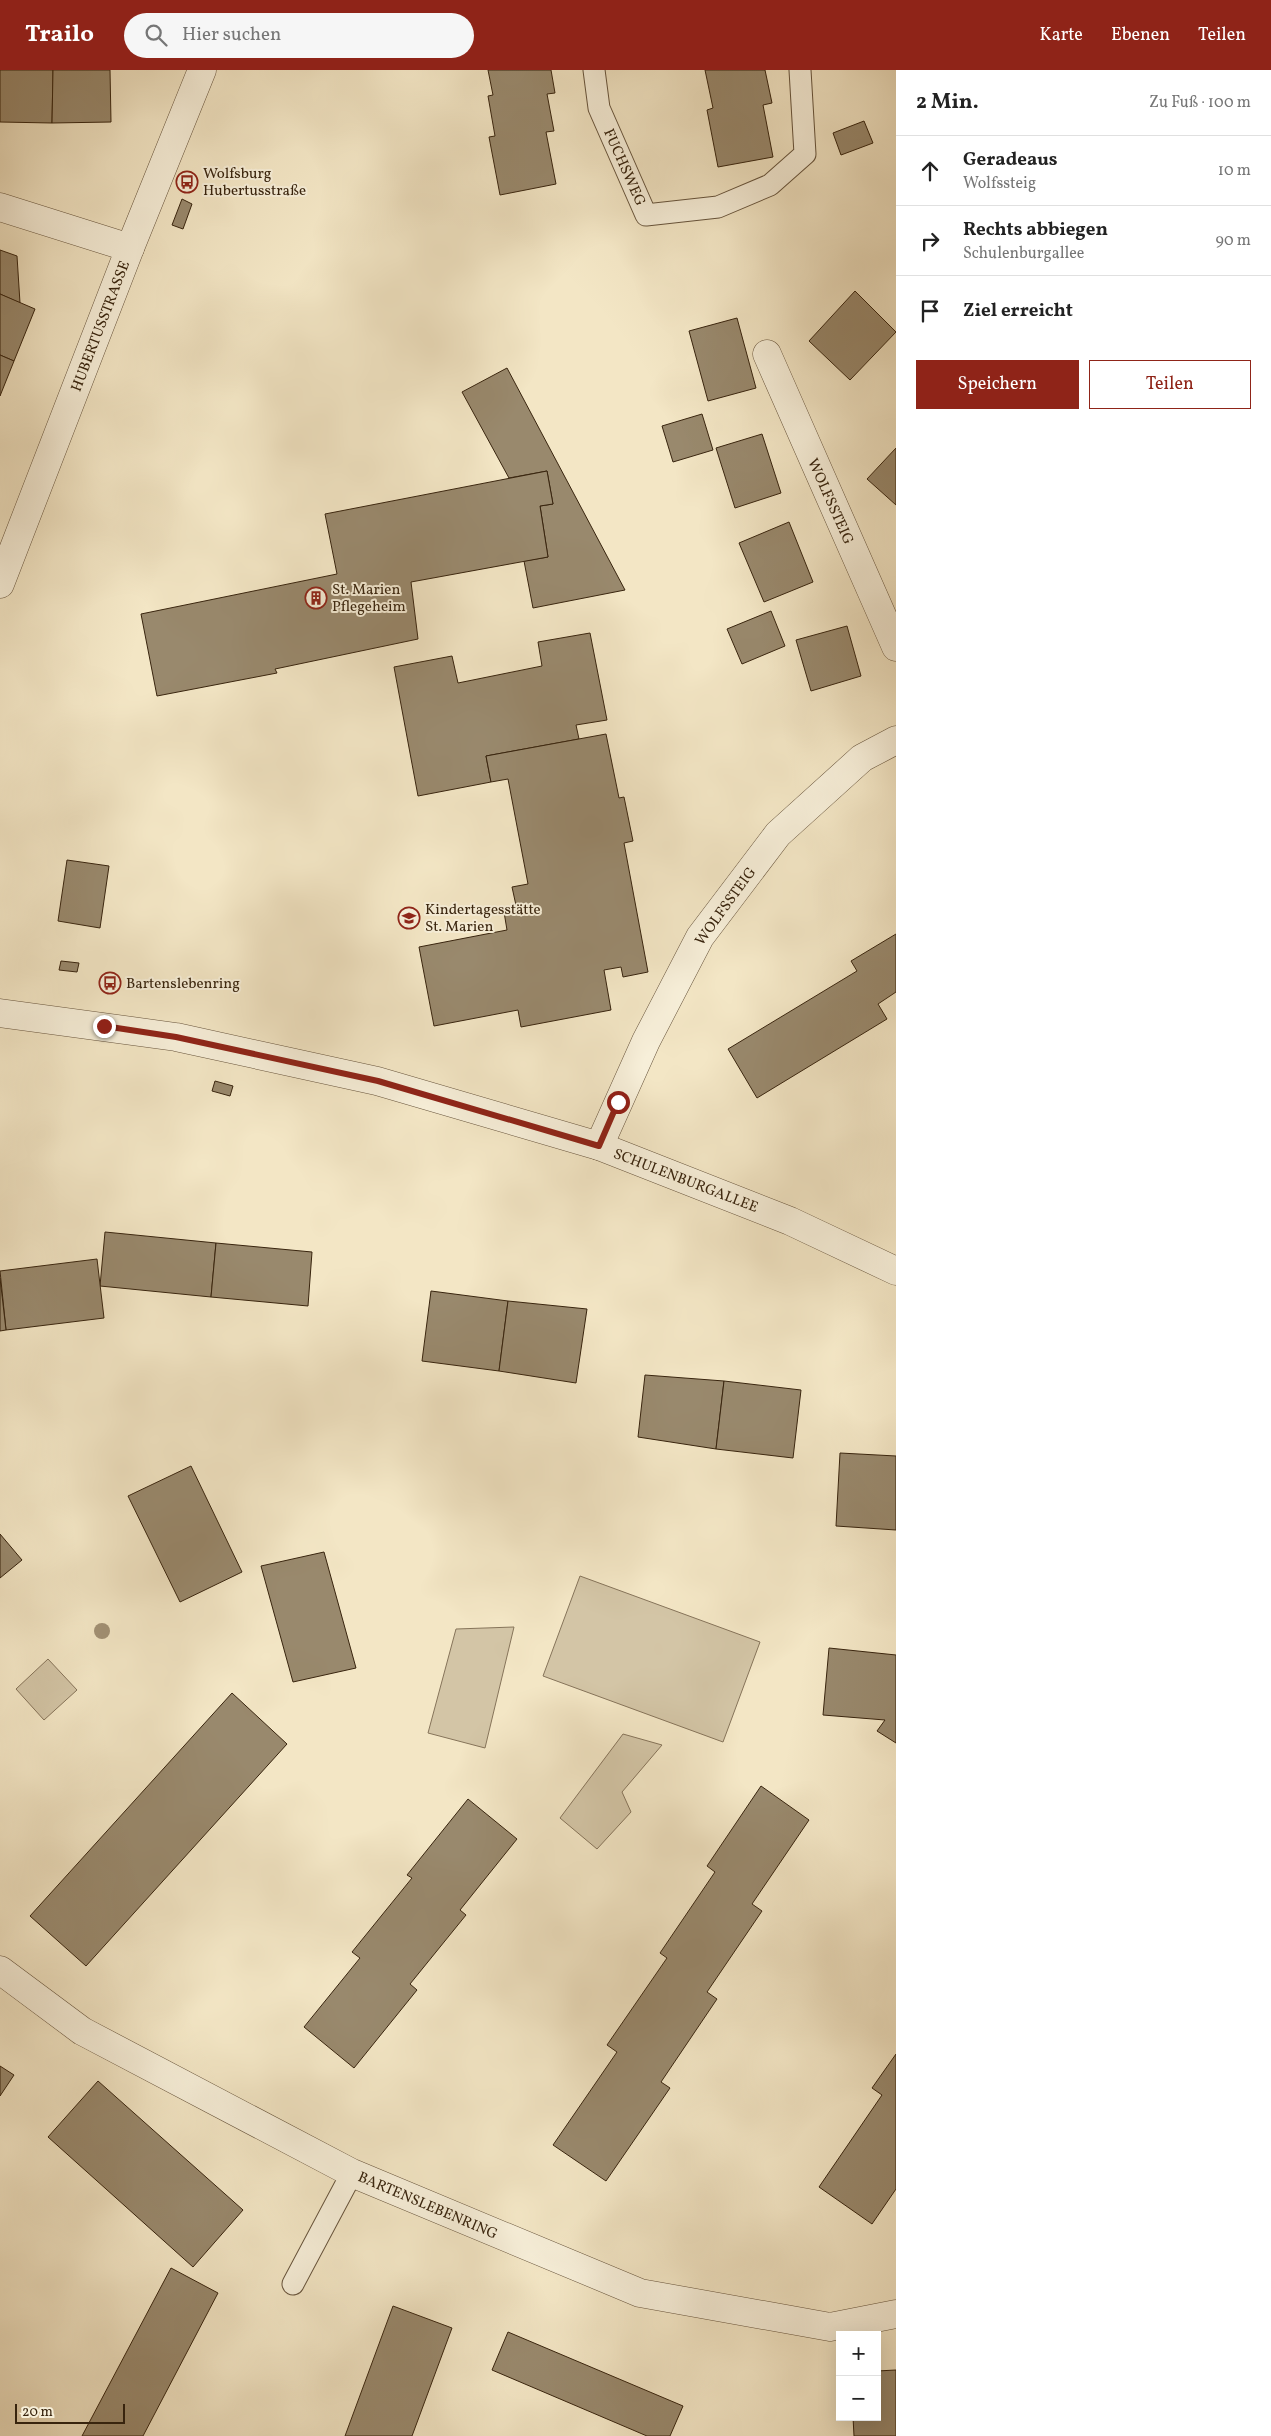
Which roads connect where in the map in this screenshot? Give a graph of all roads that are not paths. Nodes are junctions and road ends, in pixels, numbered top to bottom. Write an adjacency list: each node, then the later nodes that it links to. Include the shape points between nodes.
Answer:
1 (202, 70): 5 (street, HUBERTUSSTRASSE)
2 (594, 70): 3 (lane, FUCHSWEG, via 599,108 646,215 718,207 770,185 804,154)
3 (800, 70)
4 (0, 207): 5 (street)
5 (130, 248): 7 (street, HUBERTUSSTRASSE)
6 (766, 354): 8 (street, WOLFSSTEIG)
7 (0, 584)
8 (896, 648)
9 (896, 740): 11 (street, WOLFSSTEIG, via 862,758 778,834 700,937 646,1041)
10 (0, 1013): 11 (street, SCHULENBURGALLEE, via 176,1037 378,1081)
11 (599, 1146): 12 (street, SCHULENBURGALLEE, via 790,1221)
12 (896, 1271)
13 (0, 1970): 14 (street, BARTENSLEBENRING, via 82,2031)
14 (352, 2173): 15 (lane); 16 (street, BARTENSLEBENRING, via 640,2293 830,2327)
15 (294, 2284)
16 (896, 2314)

